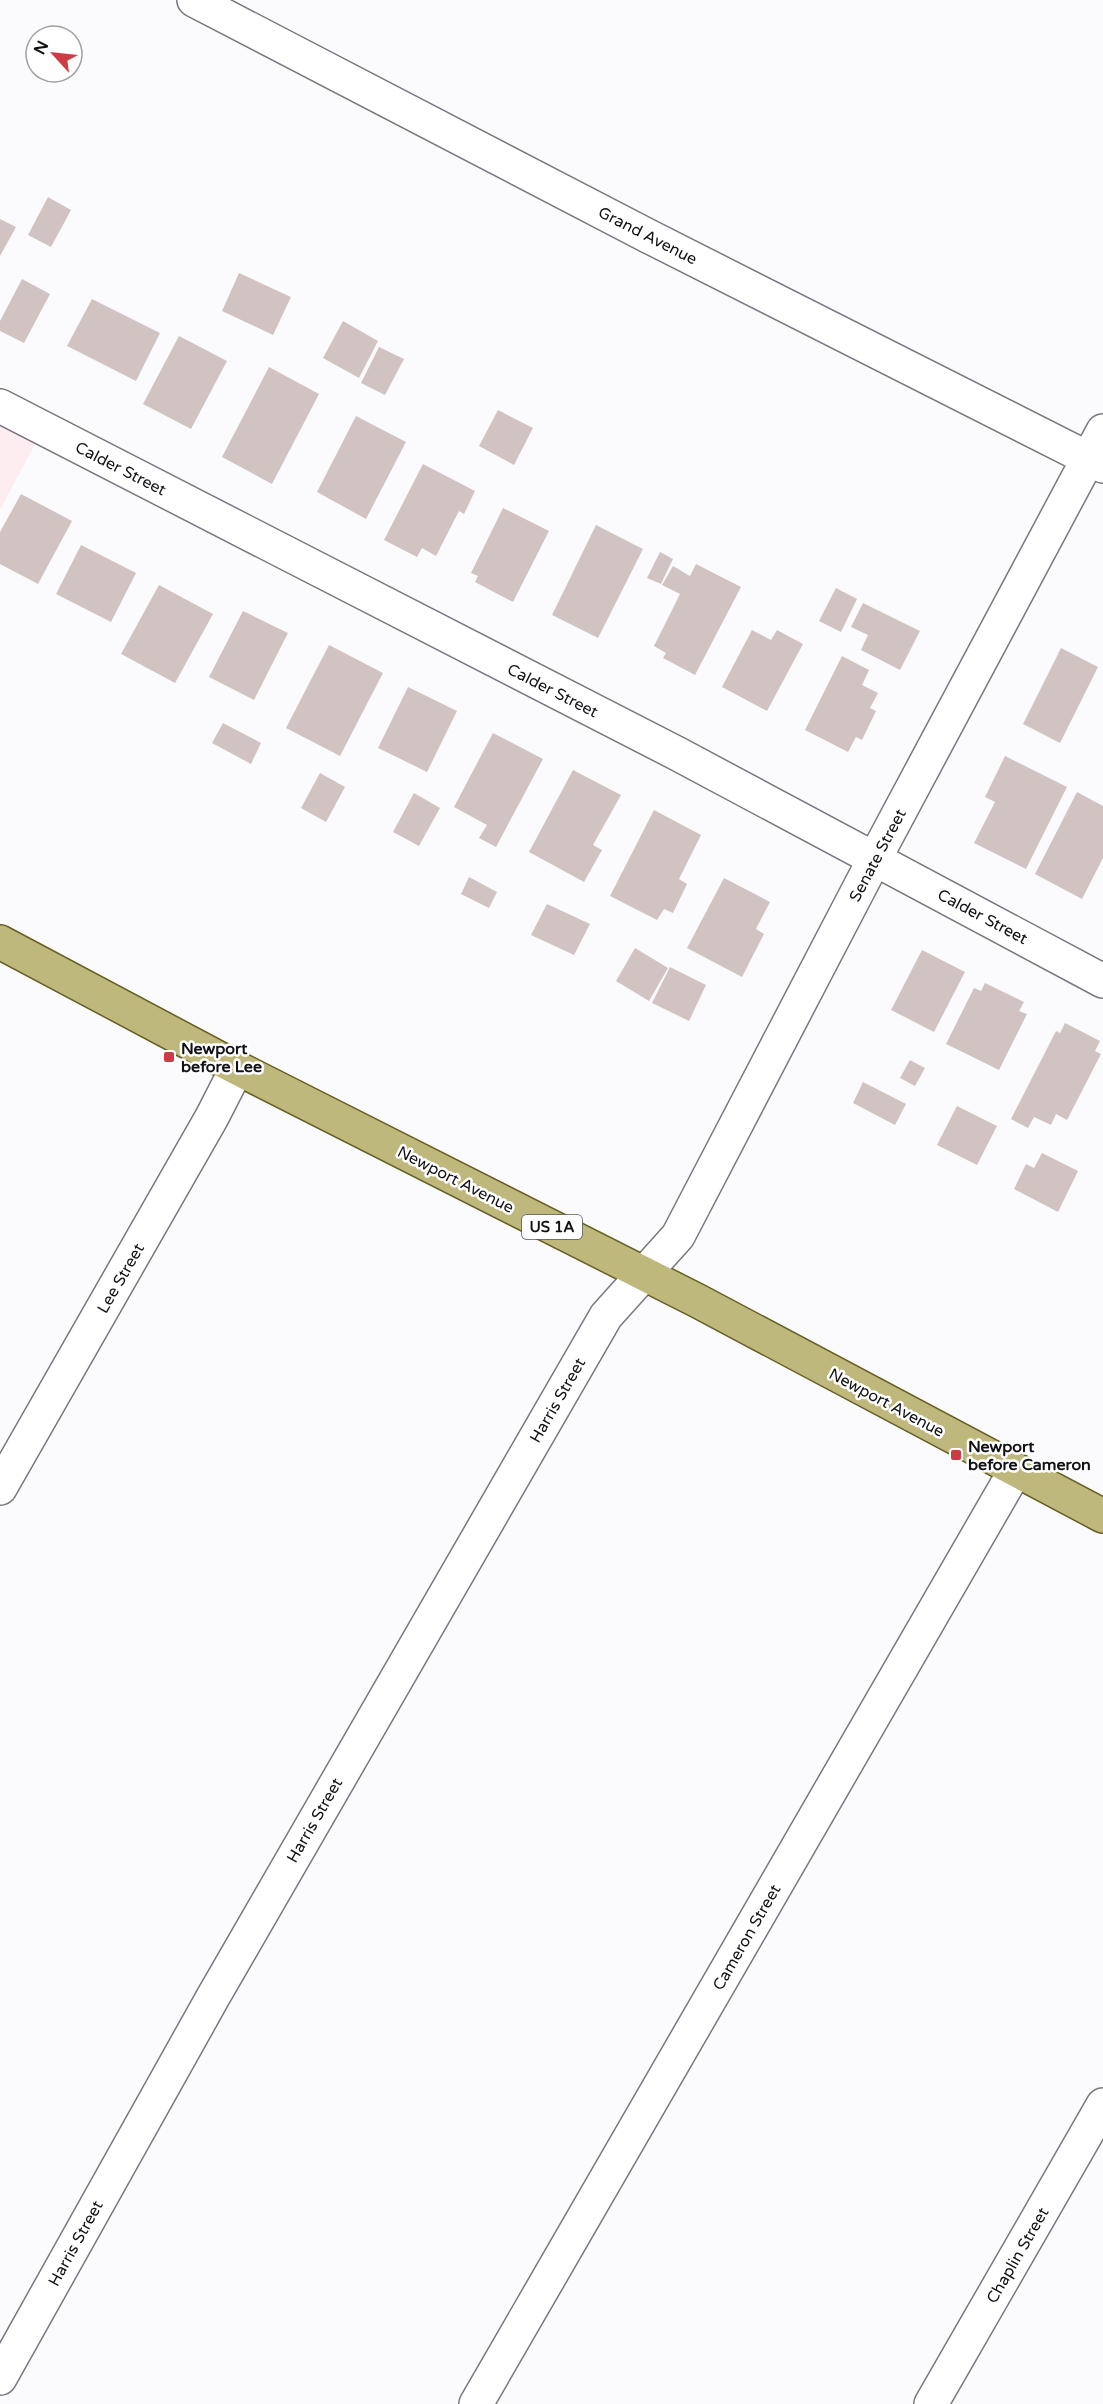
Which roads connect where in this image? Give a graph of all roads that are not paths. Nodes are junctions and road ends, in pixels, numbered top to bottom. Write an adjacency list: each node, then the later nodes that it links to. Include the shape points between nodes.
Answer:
1 (194, 0): 3 (street, Grand Avenue, via 659,241)
2 (0, 406): 4 (street, Calder Street)
3 (1098, 452): 4 (street, Senate Street)
4 (875, 858): 6 (street, Calder Street); 8 (street, Senate Street, via 678,1236)
5 (0, 942): 7 (main road, Newport Avenue / US 1A)
6 (1103, 981)
7 (237, 1068): 8 (main road, Newport Avenue / US 1A); 10 (street, Lee Street)
8 (645, 1274): 9 (main road, Newport Avenue / US 1A); 13 (street, Harris Street, via 606,1316 213,1997)
9 (1015, 1471): 11 (main road, Newport Avenue / US 1A); 14 (street, Cameron Street)
10 (0, 1488)
11 (1103, 1516)
12 (1103, 2105): 15 (street, Chaplin Street)
13 (0, 2378)
14 (476, 2404)
15 (931, 2404)

